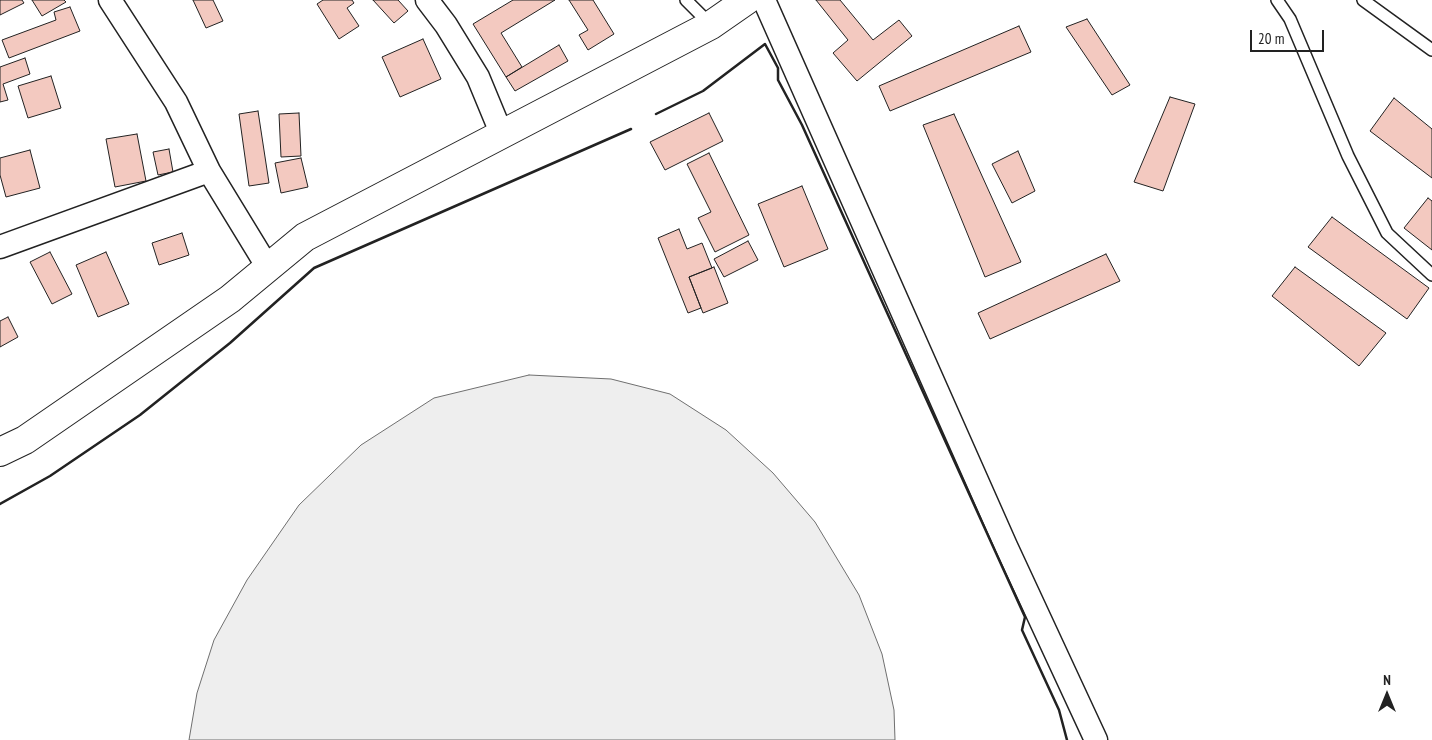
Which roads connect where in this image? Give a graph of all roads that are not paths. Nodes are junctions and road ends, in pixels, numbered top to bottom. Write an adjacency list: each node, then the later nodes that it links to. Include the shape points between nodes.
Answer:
1 (110, 0): 11 (street, via 176,102)
2 (427, 0): 10 (street, via 478,76)
3 (686, 0): 8 (lane)
4 (747, 0): 8 (street)
5 (764, 0): 16 (street, via 1006,546)
6 (1277, 0): 14 (lane, via 1290,18 1348,156 1387,233)
7 (1363, 0): 9 (lane)
8 (711, 25): 10 (street)
9 (1432, 50)
10 (502, 134): 13 (street, via 305,236)
11 (209, 171): 12 (street); 13 (street)
12 (0, 246)
13 (267, 266): 15 (street, via 230,299 25,440)
14 (1432, 275)
15 (0, 452)
16 (1096, 740)

